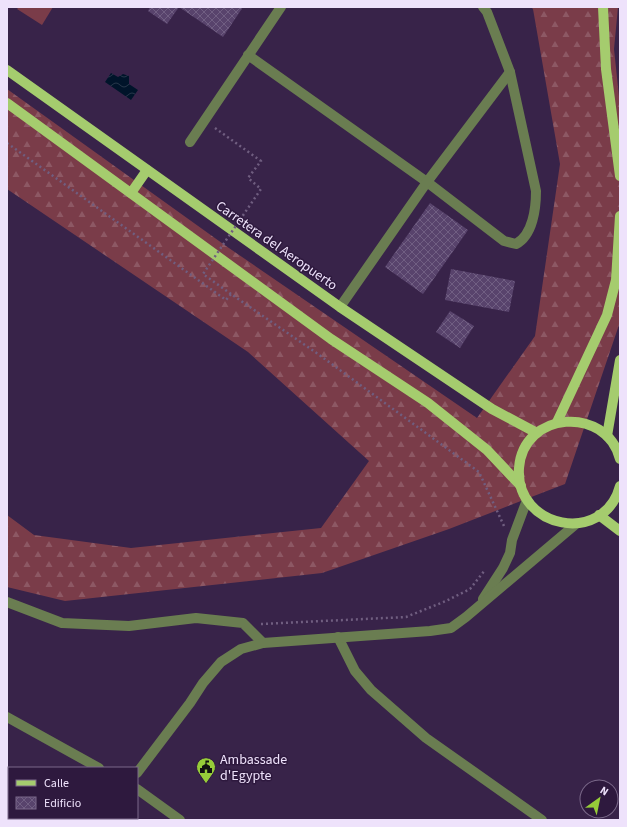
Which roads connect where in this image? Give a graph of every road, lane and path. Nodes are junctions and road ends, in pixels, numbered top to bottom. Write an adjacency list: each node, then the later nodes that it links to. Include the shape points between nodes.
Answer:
1 (280, 7): 4 (street)
2 (483, 7): 6 (street)
3 (603, 7): 12 (main road, via 606,69)
4 (248, 55): 8 (street); 13 (street)
5 (7, 70): 11 (main road, Carretera del Aeropuerto)
6 (510, 72): 13 (street); 13 (street, via 536,191 533,218 520,242 511,244 504,241)
7 (7, 103): 14 (main road)
8 (204, 120): 9 (street); 16 (path, bridge, via 261,161 248,178 261,189 203,274)
9 (190, 142)
10 (7, 143): 16 (path, via 226,300)
11 (148, 170): 14 (main road); 17 (main road, Carretera del Aeropuerto)
12 (620, 176)
13 (427, 182): 17 (street)
14 (131, 193): 23 (main road, via 331,339 428,403 487,450)
15 (620, 216): 19 (main road, via 616,280 607,315)
16 (231, 294): 29 (path, via 479,472 504,527)
17 (340, 307): 20 (main road, Carretera del Aeropuerto, via 492,409)
18 (620, 360): 21 (main road)
19 (557, 422): 20 (main road); 21 (main road, via 584,423)
20 (537, 433): 23 (main road, via 521,457)
21 (607, 436): 22 (main road, via 615,446)
22 (620, 459)
23 (521, 486): 25 (main road)
24 (620, 486): 26 (main road, via 614,500)
25 (527, 500): 27 (main road, via 534,509 553,521); 32 (street, via 512,540 510,553)
26 (599, 515): 27 (main road); 28 (main road)
27 (576, 524): 32 (street)
28 (620, 531)
29 (504, 533)
30 (489, 564): 33 (path, via 470,589 406,617 272,624)
31 (7, 602): 33 (street, via 62,623 129,626 196,618)
32 (480, 604): 34 (street, via 451,628 430,632)
33 (243, 623): 35 (street)
34 (338, 637): 35 (street); 41 (street, via 355,671 371,690 426,738)
35 (263, 643): 38 (street, via 241,649 221,662)
36 (7, 717): 37 (street)
37 (97, 767)
38 (138, 772)
39 (138, 790): 40 (street)
40 (180, 820)
41 (542, 820)

